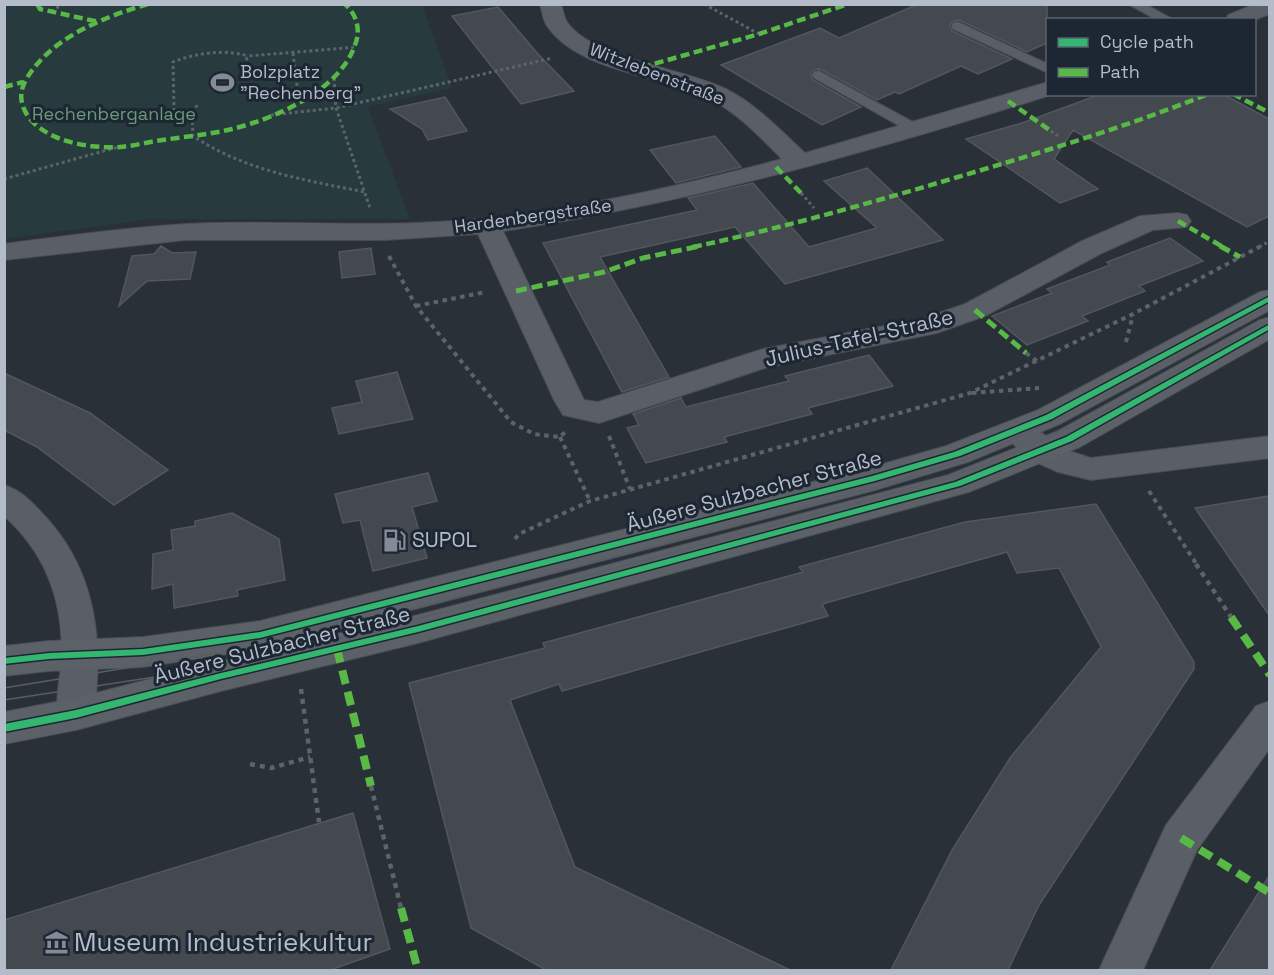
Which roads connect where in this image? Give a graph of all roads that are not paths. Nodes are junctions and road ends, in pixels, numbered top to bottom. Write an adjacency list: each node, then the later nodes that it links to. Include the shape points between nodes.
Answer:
1 (550, 4): 11 (street, Witzlebenstraße, via 556,23 577,43 643,70 715,92 738,106)
2 (1134, 4): 4 (lane)
3 (1269, 6): 5 (street)
4 (1164, 18)
5 (1241, 18)
6 (958, 26): 7 (lane)
7 (1046, 69)
8 (819, 75): 10 (lane)
9 (1046, 89): 10 (street, Hardenbergstraße)
10 (917, 130): 11 (street, Hardenbergstraße)
11 (800, 161): 13 (street, Hardenbergstraße, via 655,196)
12 (1178, 221): 13 (street, Julius-Tafel-Straße, via 1149,222 1092,247 975,310 927,327 763,359 591,412 574,408 569,400)
13 (487, 225): 14 (street, Hardenbergstraße, via 376,231 212,231 129,236)
14 (4, 252)
15 (1269, 298): 17 (main road, Äußere Sulzbacher Straße, via 1105,388)
16 (1269, 326): 17 (main road, Äußere Sulzbacher Straße, via 1089,428)
17 (1030, 441): 18 (street, via 1068,466 1091,469); 20 (main road, Äußere Sulzbacher Straße, via 933,462 260,635 143,652); 22 (main road, Äußere Sulzbacher Straße, via 957,484 418,629)
18 (1269, 447)
19 (4, 497): 20 (street, via 29,517 68,576 77,606)
20 (79, 655): 21 (main road, Äußere Sulzbacher Straße); 22 (street)
21 (4, 661)
22 (76, 714): 24 (main road, Äußere Sulzbacher Straße)
23 (1269, 717): 25 (street, via 1181,838)
24 (4, 728)
25 (1121, 970)

